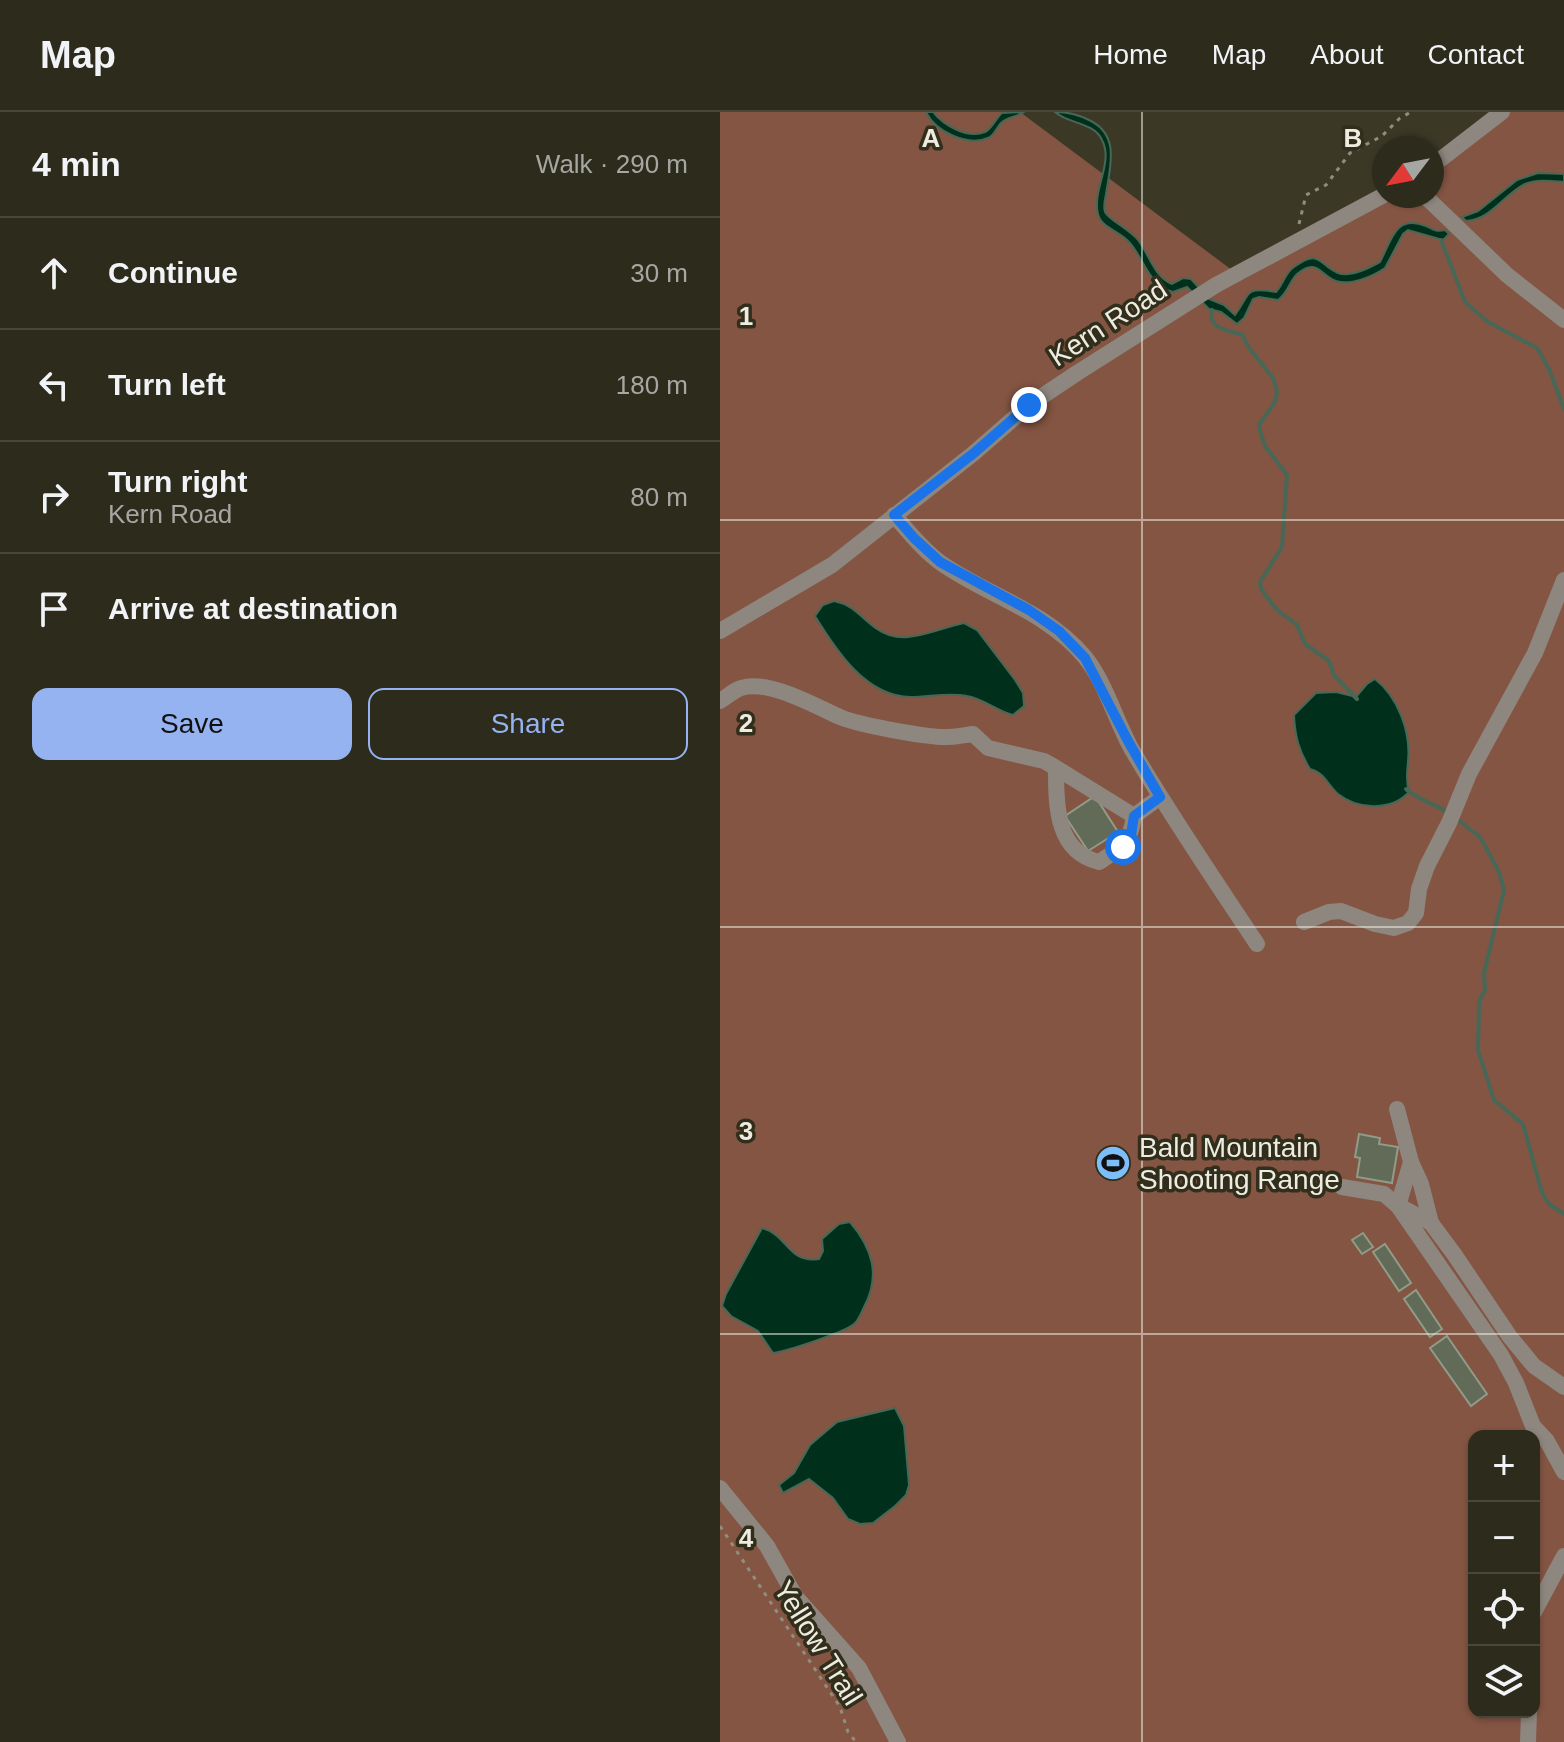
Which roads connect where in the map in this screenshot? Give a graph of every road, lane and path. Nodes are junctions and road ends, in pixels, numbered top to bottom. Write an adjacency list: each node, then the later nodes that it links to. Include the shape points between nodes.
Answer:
1 (1411, 112): 6 (path, via 1350,153 1326,185 1306,195)
2 (1502, 112): 3 (street)
3 (1444, 157)
4 (1372, 201): 6 (street, Kern Road)
5 (1437, 208): 7 (street, via 1507,275)
6 (1294, 243): 8 (street, Kern Road, via 1216,285 1029,405)
7 (1564, 320)
8 (894, 515): 10 (street, Kern Road, via 832,565); 13 (street, via 940,562 1029,610 1085,658)
9 (1564, 580): 15 (street, via 1535,653 1469,774 1427,866 1416,913 1394,928 1341,911)
10 (720, 631)
11 (720, 701): 12 (street, via 741,688 785,693 863,722 935,736 973,734 988,748)
12 (1053, 766): 14 (street); 14 (street, via 1063,833 1086,859 1099,862 1123,847)
13 (1160, 797): 14 (street); 16 (street)
14 (1134, 816)
15 (1304, 922)
16 (1257, 944)
17 (1397, 1109): 18 (street)
18 (1411, 1162): 20 (street); 21 (street)
19 (1342, 1187): 20 (street, via 1384,1194)
20 (1398, 1206): 21 (street); 23 (street, via 1501,1355 1533,1426)
21 (1431, 1223): 22 (street, via 1510,1337 1534,1366)
22 (1564, 1387)
23 (1564, 1472)
24 (720, 1488): 30 (street, via 767,1546 795,1596 859,1668)
25 (720, 1526): 29 (path, Yellow Trail, via 840,1707)
26 (1564, 1556): 27 (street)
27 (1540, 1601)
28 (1529, 1718): 31 (street)
29 (856, 1742)
30 (898, 1742)
31 (1528, 1742)

